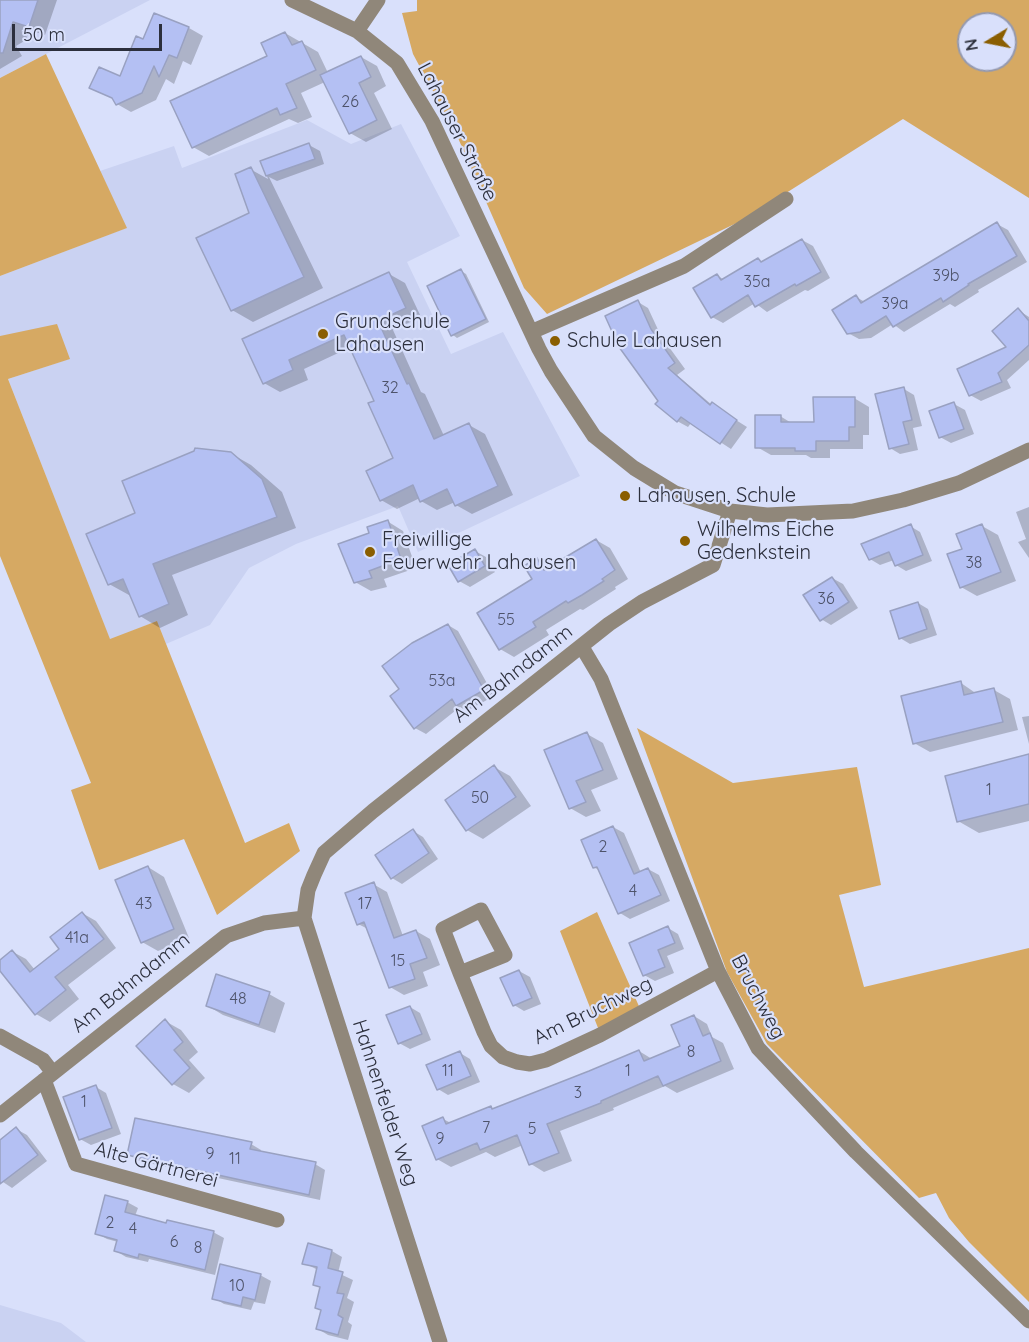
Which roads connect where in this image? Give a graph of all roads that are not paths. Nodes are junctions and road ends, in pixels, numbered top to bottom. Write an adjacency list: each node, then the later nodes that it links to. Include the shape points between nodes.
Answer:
1 (292, 0): 3 (street, Lahauser Straße)
2 (378, 0): 3 (street)
3 (357, 31): 5 (street, Lahauser Straße, via 397,63 432,122)
4 (786, 199): 5 (street, via 684,266)
5 (531, 332): 7 (street, Lahauser Straße, via 551,371 594,436 634,468 675,493)
6 (1029, 450): 7 (street, Lahauser Straße, via 959,483 854,511 767,516)
7 (730, 511): 8 (street, Am Bahndamm, via 713,565 634,608)
8 (582, 647): 9 (street, Am Bahndamm, via 332,846 324,853); 11 (street, Bruchweg, via 601,679)
9 (314, 875): 10 (street, Hahnenfelder Weg)
10 (304, 918): 14 (street, Am Bahndamm, via 264,923 226,936); 18 (street, Hahnenfelder Weg)
11 (718, 971): 12 (street, Am Bruchweg, via 600,1035 530,1064 502,1057 491,1046); 17 (street, Bruchweg, via 758,1048 856,1152)
12 (460, 973)
13 (0, 1036): 14 (street, via 43,1060)
14 (49, 1076): 15 (street, Am Bahndamm); 16 (street, Alte Gärtnerei, via 76,1164)
15 (0, 1115)
16 (278, 1220)
17 (1029, 1322)
18 (440, 1342)

